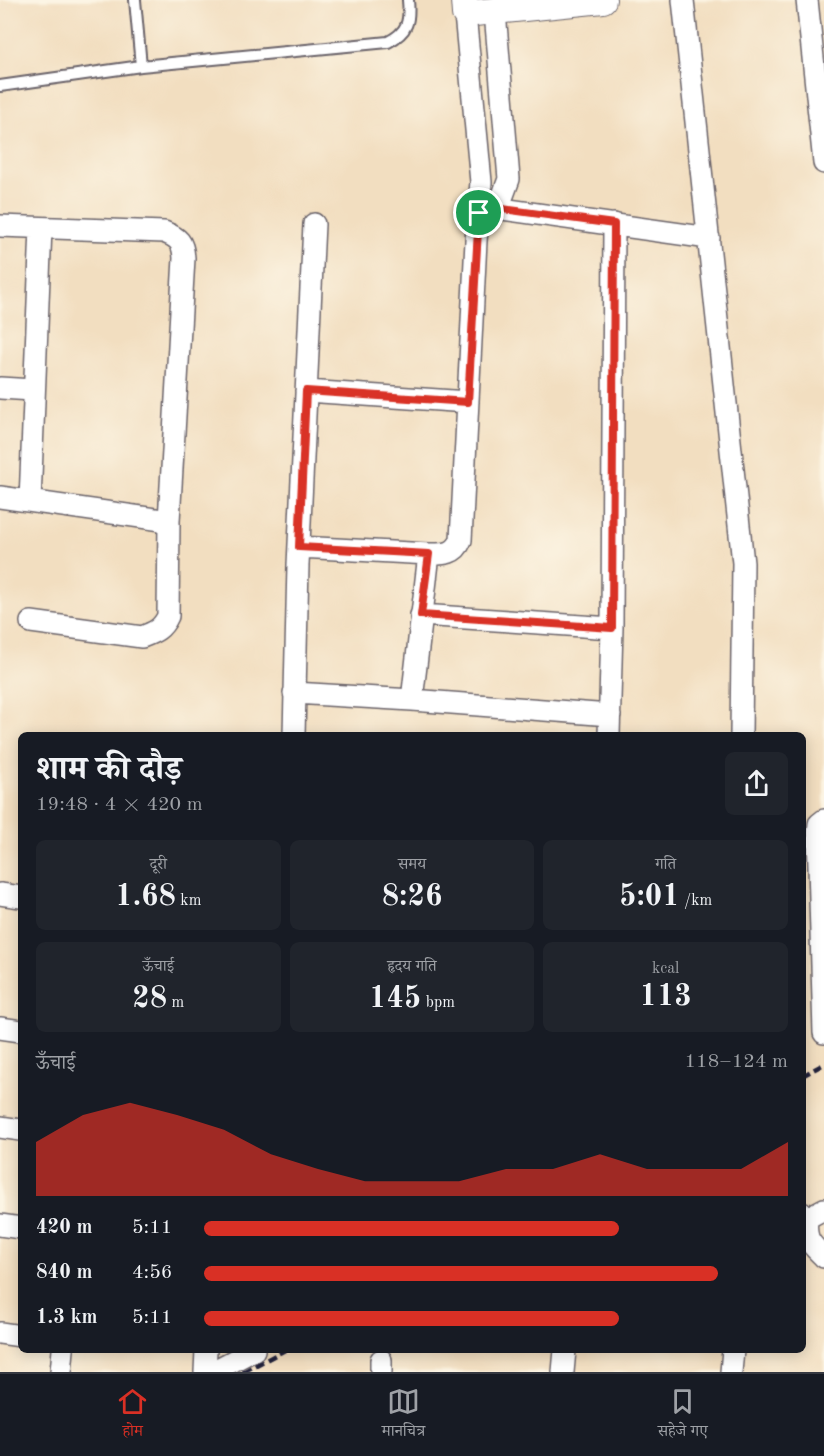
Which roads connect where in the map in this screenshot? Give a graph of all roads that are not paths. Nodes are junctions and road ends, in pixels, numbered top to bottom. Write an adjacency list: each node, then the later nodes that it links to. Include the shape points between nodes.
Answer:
1 (135, 0): 8 (lane)
2 (408, 0): 8 (lane, via 409,22 399,36 388,42)
3 (603, 0): 6 (street)
4 (683, 0): 16 (street)
5 (807, 0): 10 (street)
6 (494, 6): 7 (street); 11 (street, via 509,179 502,198)
7 (465, 7): 11 (street)
8 (141, 66): 9 (lane)
9 (0, 86)
10 (824, 164)
11 (484, 210): 13 (street); 20 (street)
12 (314, 224): 19 (street)
13 (614, 224): 16 (street); 28 (street)
14 (0, 226): 15 (street)
15 (41, 228): 18 (street); 23 (street, via 164,232 177,237 183,245)
16 (709, 238): 33 (street, via 743,563)
17 (0, 388): 18 (street)
18 (33, 390): 22 (street)
19 (306, 391): 20 (street); 24 (street)
20 (468, 402): 25 (street, via 461,540 453,552)
21 (0, 496): 22 (street)
22 (30, 501): 23 (street)
23 (169, 521): 27 (street, via 168,615 158,631 132,637)
24 (299, 547): 25 (street); 29 (street)
25 (429, 554): 26 (street)
26 (421, 615): 28 (street); 30 (street)
27 (31, 622)
28 (612, 628): 31 (street)
29 (294, 693): 30 (street); 32 (street)
30 (412, 700): 31 (street)
31 (610, 725)
32 (294, 732)
33 (741, 732)
34 (824, 820): 39 (street, via 818,833)
35 (0, 894): 36 (street)
36 (18, 897)
37 (0, 1028): 38 (street)
38 (18, 1031)
39 (824, 1033)
40 (0, 1127): 41 (street)
41 (18, 1130)
42 (811, 1213): 45 (street)
43 (0, 1224): 44 (street)
44 (18, 1227)
45 (806, 1233)
46 (806, 1241): 47 (street)
47 (824, 1257)
48 (0, 1333): 49 (street)
49 (18, 1336)
50 (63, 1353): 55 (street)
51 (206, 1353): 56 (street)
52 (248, 1353): 57 (street)
53 (565, 1353): 58 (street)
54 (733, 1353): 59 (street)
55 (61, 1372)
56 (205, 1372)
57 (212, 1372)
58 (563, 1372)
59 (731, 1372)

